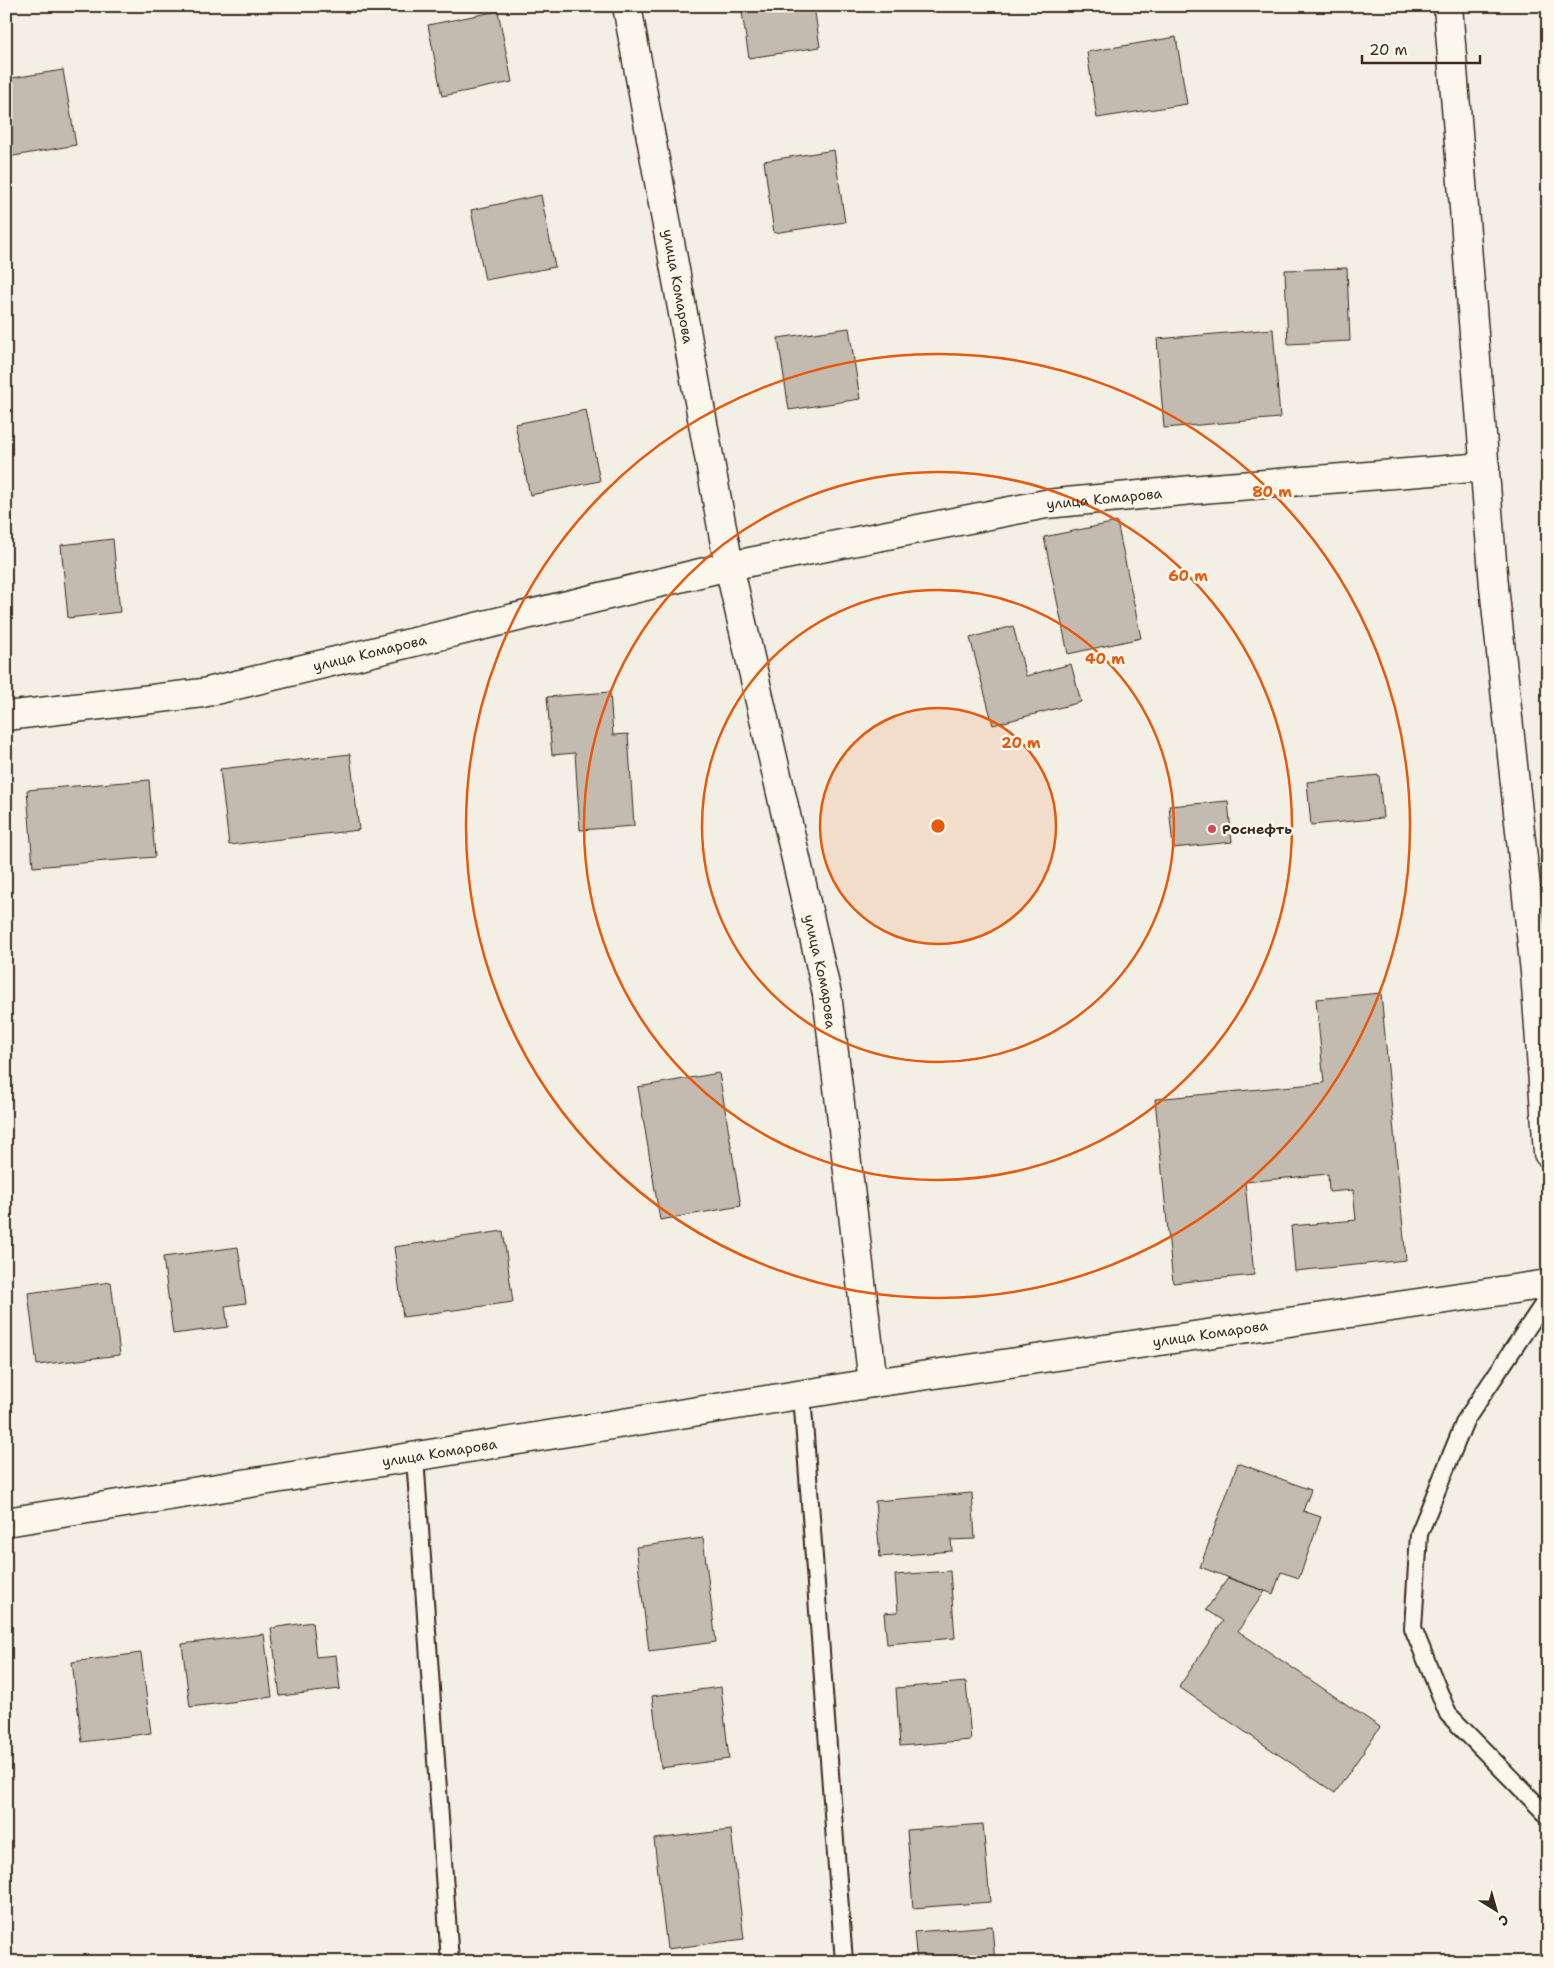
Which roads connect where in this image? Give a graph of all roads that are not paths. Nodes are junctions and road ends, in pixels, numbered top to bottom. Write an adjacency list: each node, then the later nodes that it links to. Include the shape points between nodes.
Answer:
1 (627, 6): 4 (main road, улица Комарова)
2 (1448, 6): 3 (main road)
3 (1485, 467): 4 (main road, улица Комарова, via 1046,504); 6 (main road, via 1494,586 1534,972)
4 (729, 566): 5 (main road, улица Комарова, via 203,693); 9 (main road, улица Комарова, via 826,994)
5 (6, 716)
6 (1548, 1153)
7 (1548, 1284): 9 (main road, улица Комарова)
8 (1548, 1297): 13 (lane, via 1465,1421 1419,1534 1413,1628 1448,1714)
9 (873, 1384): 10 (main road, улица Комарова)
10 (802, 1395): 11 (main road, улица Комарова); 15 (lane)
11 (415, 1457): 12 (main road, улица Комарова); 14 (lane)
12 (6, 1522)
13 (1548, 1816)
14 (450, 1962)
15 (844, 1962)

